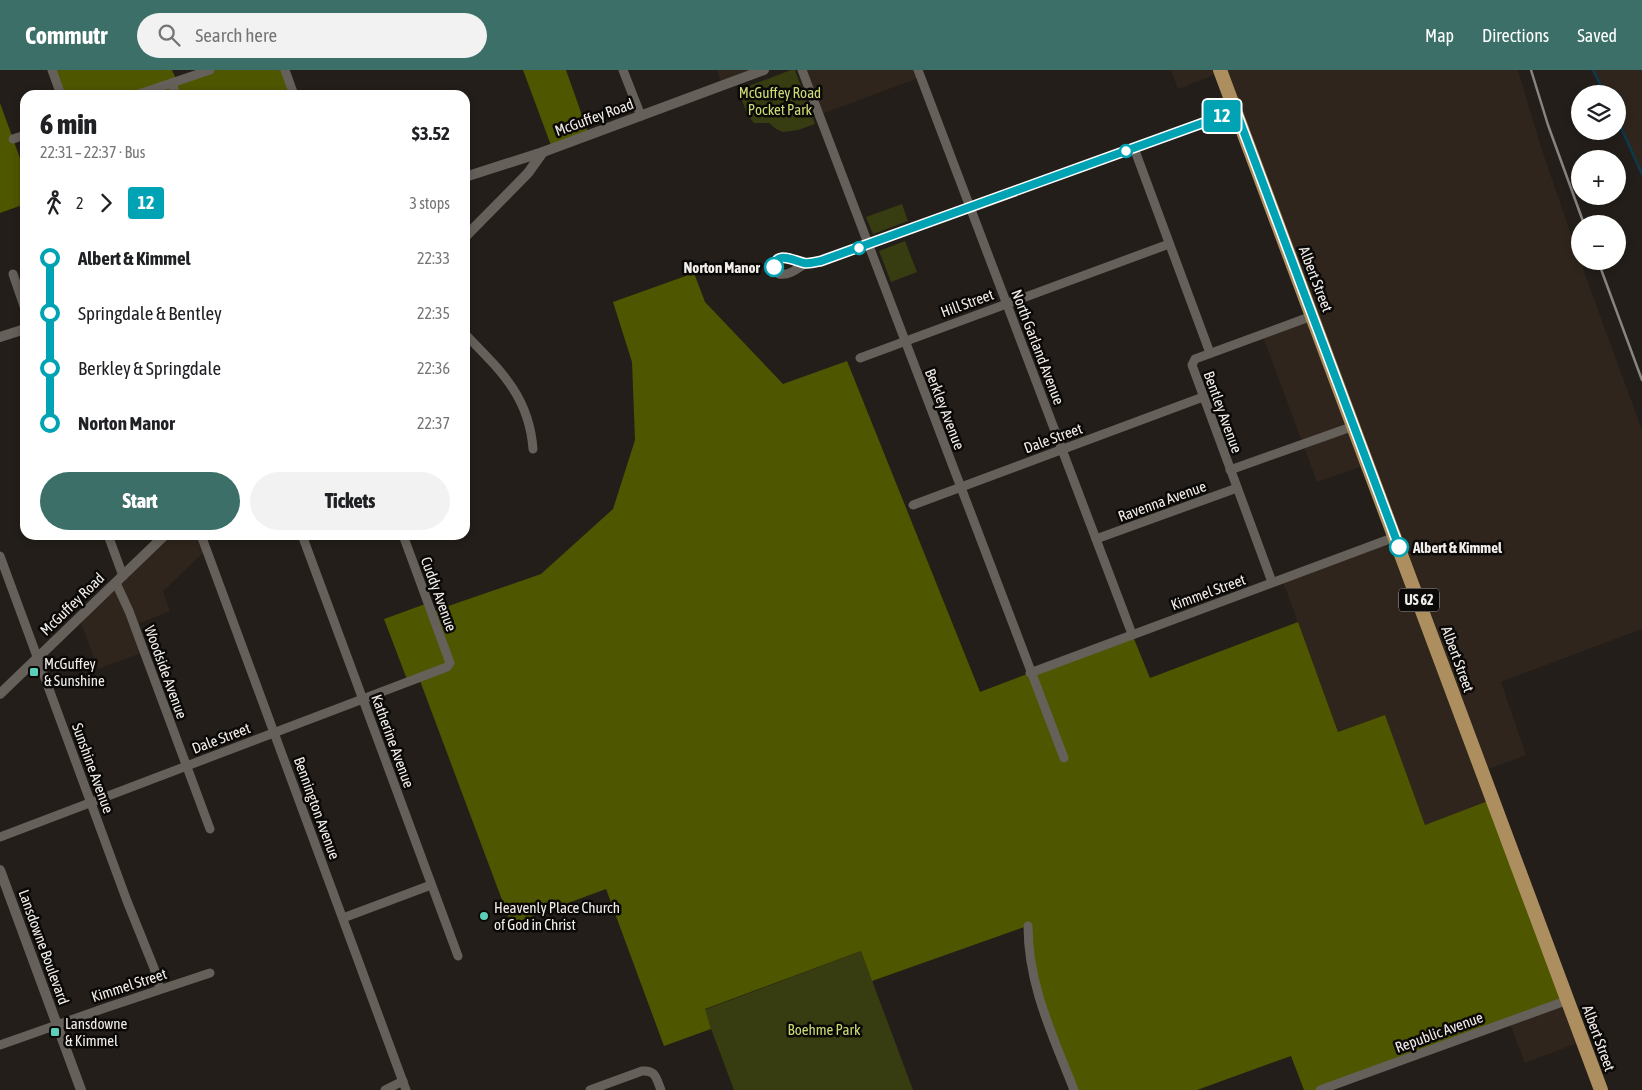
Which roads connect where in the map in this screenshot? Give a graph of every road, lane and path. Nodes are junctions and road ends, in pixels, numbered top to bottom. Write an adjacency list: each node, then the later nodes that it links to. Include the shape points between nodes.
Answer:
1 (52, 70): 10 (street)
2 (210, 70): 9 (street)
3 (285, 70): 13 (street)
4 (623, 70): 15 (street)
5 (764, 70): 15 (street, McGuffey Road)
6 (802, 70): 23 (street, Berkley Avenue)
7 (918, 70): 21 (street, North Garland Avenue)
8 (1220, 70): 14 (main road, Albert Street / US 62)
9 (172, 83): 11 (street); 12 (street)
10 (60, 90)
11 (151, 90)
12 (174, 90)
13 (292, 90)
14 (1236, 111): 18 (street); 29 (main road, Albert Street / US 62)
15 (641, 116): 19 (street, McGuffey Road)
16 (20, 137): 17 (street)
17 (13, 139)
18 (1134, 148): 21 (street); 24 (street, Bentley Avenue)
19 (543, 152): 20 (street); 22 (street, McGuffey Road, via 528,173)
20 (470, 175)
21 (971, 207): 23 (street); 28 (street, North Garland Avenue)
22 (470, 231)
23 (868, 244): 25 (street); 33 (street, Berkley Avenue)
24 (1169, 244): 28 (street, Hill Street); 34 (street, Bentley Avenue)
25 (806, 263)
26 (13, 274): 27 (street)
27 (20, 294)
28 (1007, 303): 33 (street, Hill Street); 39 (street, North Garland Avenue)
29 (1312, 316): 34 (street); 37 (main road, Albert Street / US 62)
30 (20, 331): 31 (street)
31 (0, 337)
32 (470, 339): 38 (street, via 499,368 518,394 530,425)
33 (904, 340): 35 (street, Hill Street); 41 (street, Berkley Avenue)
34 (1210, 353): 36 (street, Bentley Avenue, via 1195,359 1192,365)
35 (860, 358)
36 (1203, 397): 39 (street, Dale Street); 40 (street, Bentley Avenue)
37 (1354, 426): 40 (street); 44 (main road, Albert Street / US 62)
38 (533, 449)
39 (1062, 449): 41 (street, Dale Street); 45 (street, North Garland Avenue)
40 (1230, 470): 42 (street, Bentley Avenue)
41 (960, 487): 43 (street, Dale Street); 57 (street, Berkley Avenue)
42 (1237, 488): 45 (street, Ravenna Avenue); 53 (street, Bentley Avenue)
43 (913, 505)
44 (1395, 538): 53 (street, Kimmel Street); 73 (main road, Albert Street / US 62)
45 (1096, 539): 54 (street, North Garland Avenue)
46 (109, 540): 52 (street, Woodside Avenue)
47 (160, 540): 52 (street, McGuffey Road)
48 (203, 540): 60 (street, Bennington Avenue)
49 (304, 540): 59 (street, Katherine Avenue)
50 (405, 540): 56 (street, Cuddy Avenue)
51 (0, 556): 55 (street, Sunshine Avenue)
52 (119, 579): 55 (street, McGuffey Road); 62 (street, Woodside Avenue)
53 (1272, 582): 54 (street, Kimmel Street)
54 (1132, 634): 57 (street, Kimmel Street)
55 (37, 658): 58 (street, McGuffey Road); 63 (street, Sunshine Avenue)
56 (450, 663): 59 (street, Dale Street, via 447,667)
57 (1030, 672): 61 (street, Berkley Avenue)
58 (0, 694)
59 (363, 700): 60 (street, Dale Street); 67 (street, Katherine Avenue)
60 (274, 733): 62 (street, Dale Street); 68 (street, Bennington Avenue)
61 (1064, 758)
62 (186, 766): 63 (street, Dale Street); 64 (street, Woodside Avenue)
63 (91, 803): 65 (street, Dale Street); 72 (street, Sunshine Avenue)
64 (210, 829)
65 (0, 837)
66 (0, 870): 74 (street, Lansdowne Boulevard)
67 (431, 885): 68 (street); 70 (street, Katherine Avenue)
68 (343, 918): 76 (street, Bennington Avenue)
69 (1028, 926): 81 (street, via 1033,978)
70 (458, 956)
71 (210, 973): 72 (street, Kimmel Street)
72 (160, 990): 74 (street, Kimmel Street)
73 (1568, 1000): 82 (street, Republic Avenue); 83 (main road, Albert Street / US 62)
74 (57, 1024): 75 (street, Kimmel Street); 77 (street, Lansdowne Boulevard)
75 (0, 1045)
76 (405, 1086): 78 (street)
77 (81, 1090)
78 (385, 1090)
79 (590, 1090): 80 (street, via 642,1071 651,1071)
80 (661, 1090)
81 (1074, 1090)
82 (1320, 1090)
83 (1602, 1090)

